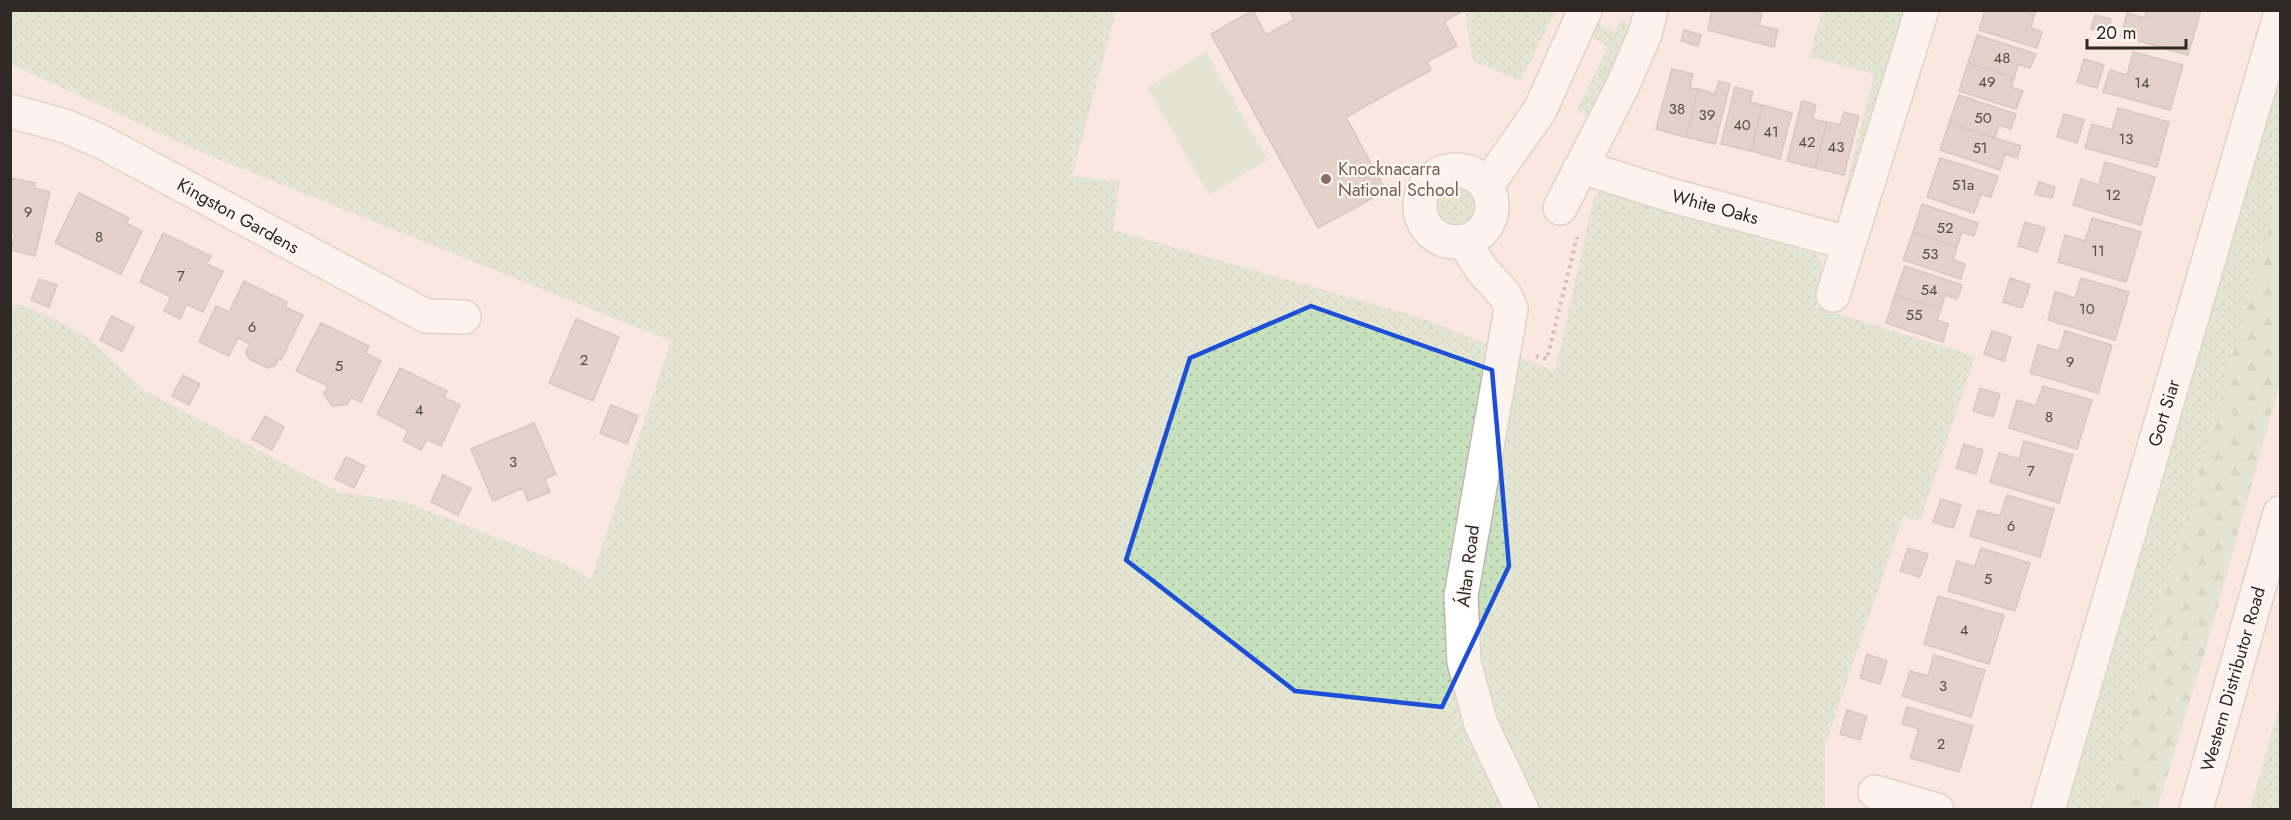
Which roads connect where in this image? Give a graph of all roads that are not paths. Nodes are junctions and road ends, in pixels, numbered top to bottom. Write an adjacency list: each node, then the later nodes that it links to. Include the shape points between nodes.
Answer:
1 (1584, 10): 7 (street, via 1540,110)
2 (1651, 10): 6 (street, via 1636,57)
3 (1922, 10): 10 (street)
4 (2280, 16): 17 (street, Gort Siar)
5 (10, 111): 12 (street, Kingston Gardens, via 65,126 99,141 426,316)
6 (1582, 167): 8 (street); 10 (street, White Oaks)
7 (1486, 188): 9 (street, via 1491,198 1489,220 1483,230); 9 (street, via 1479,179 1458,170 1437,176 1422,193 1425,226 1432,234 1443,240)
8 (1560, 208)
9 (1464, 241): 15 (street, Áltan Road, via 1482,270 1505,295 1511,309 1461,596 1464,662 1481,724)
10 (1848, 243): 11 (street)
11 (1833, 295)
12 (464, 317)
13 (2280, 513): 18 (street, Western Distributor Road)
14 (1875, 792): 16 (street)
15 (1522, 810)
16 (1937, 810)
17 (2048, 810)
18 (2196, 810)

